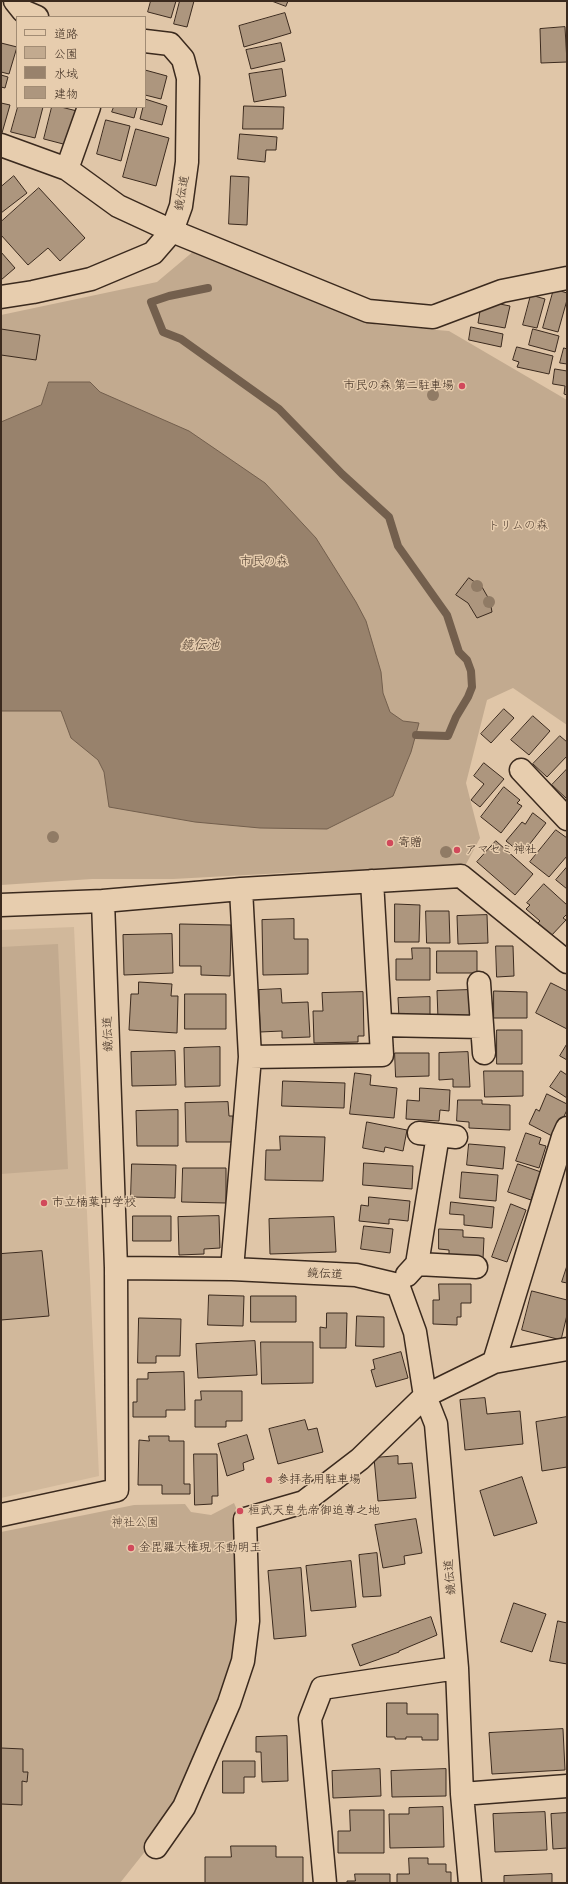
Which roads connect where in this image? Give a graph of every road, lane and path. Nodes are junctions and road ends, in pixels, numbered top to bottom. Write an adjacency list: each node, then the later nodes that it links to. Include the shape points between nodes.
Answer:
1 (15, 1): 2 (street, via 23,11)
2 (35, 16)
3 (146, 41): 7 (street, 鏡伝道, via 170,44 183,59 188,78 186,162 181,206)
4 (89, 108): 6 (street)
5 (1, 145): 6 (street)
6 (67, 169): 7 (street, via 118,206)
7 (172, 231): 8 (street, via 368,311 433,316 502,291); 9 (street, 鏡伝道, via 153,252 91,279)
8 (567, 278)
9 (1, 297)
10 (521, 770): 11 (street)
11 (567, 819)
12 (372, 882): 13 (street); 16 (street, via 444,872 461,876); 18 (street)
13 (241, 889): 14 (street); 21 (street)
14 (103, 901): 15 (street); 26 (street, 鏡伝道)
15 (1, 905)
16 (564, 953)
17 (480, 983): 19 (street)
18 (381, 1025): 19 (street); 21 (street, via 382,1055)
19 (482, 1026): 20 (street)
20 (484, 1053)
21 (250, 1057): 27 (street)
22 (567, 1128): 30 (street, via 562,1137)
23 (438, 1135): 24 (street)
24 (417, 1264): 25 (street); 28 (street)
25 (476, 1267)
26 (116, 1268): 27 (street, 鏡伝道); 32 (street, via 117,1490)
27 (232, 1269): 28 (street, 鏡伝道, via 356,1275)
28 (398, 1285): 31 (street, 鏡伝道, via 415,1332)
29 (567, 1350): 30 (street)
30 (494, 1362): 31 (street)
31 (425, 1396): 33 (street, 鏡伝道, via 436,1424); 36 (street, via 360,1459 304,1502 245,1519 248,1622 243,1661 229,1702 184,1807)
32 (1, 1515)
33 (457, 1668): 35 (street, 鏡伝道); 37 (street, via 322,1688 310,1719)
34 (567, 1786): 35 (street)
35 (462, 1794): 38 (street, 鏡伝道)
36 (156, 1847)
37 (325, 1883)
38 (470, 1883)

